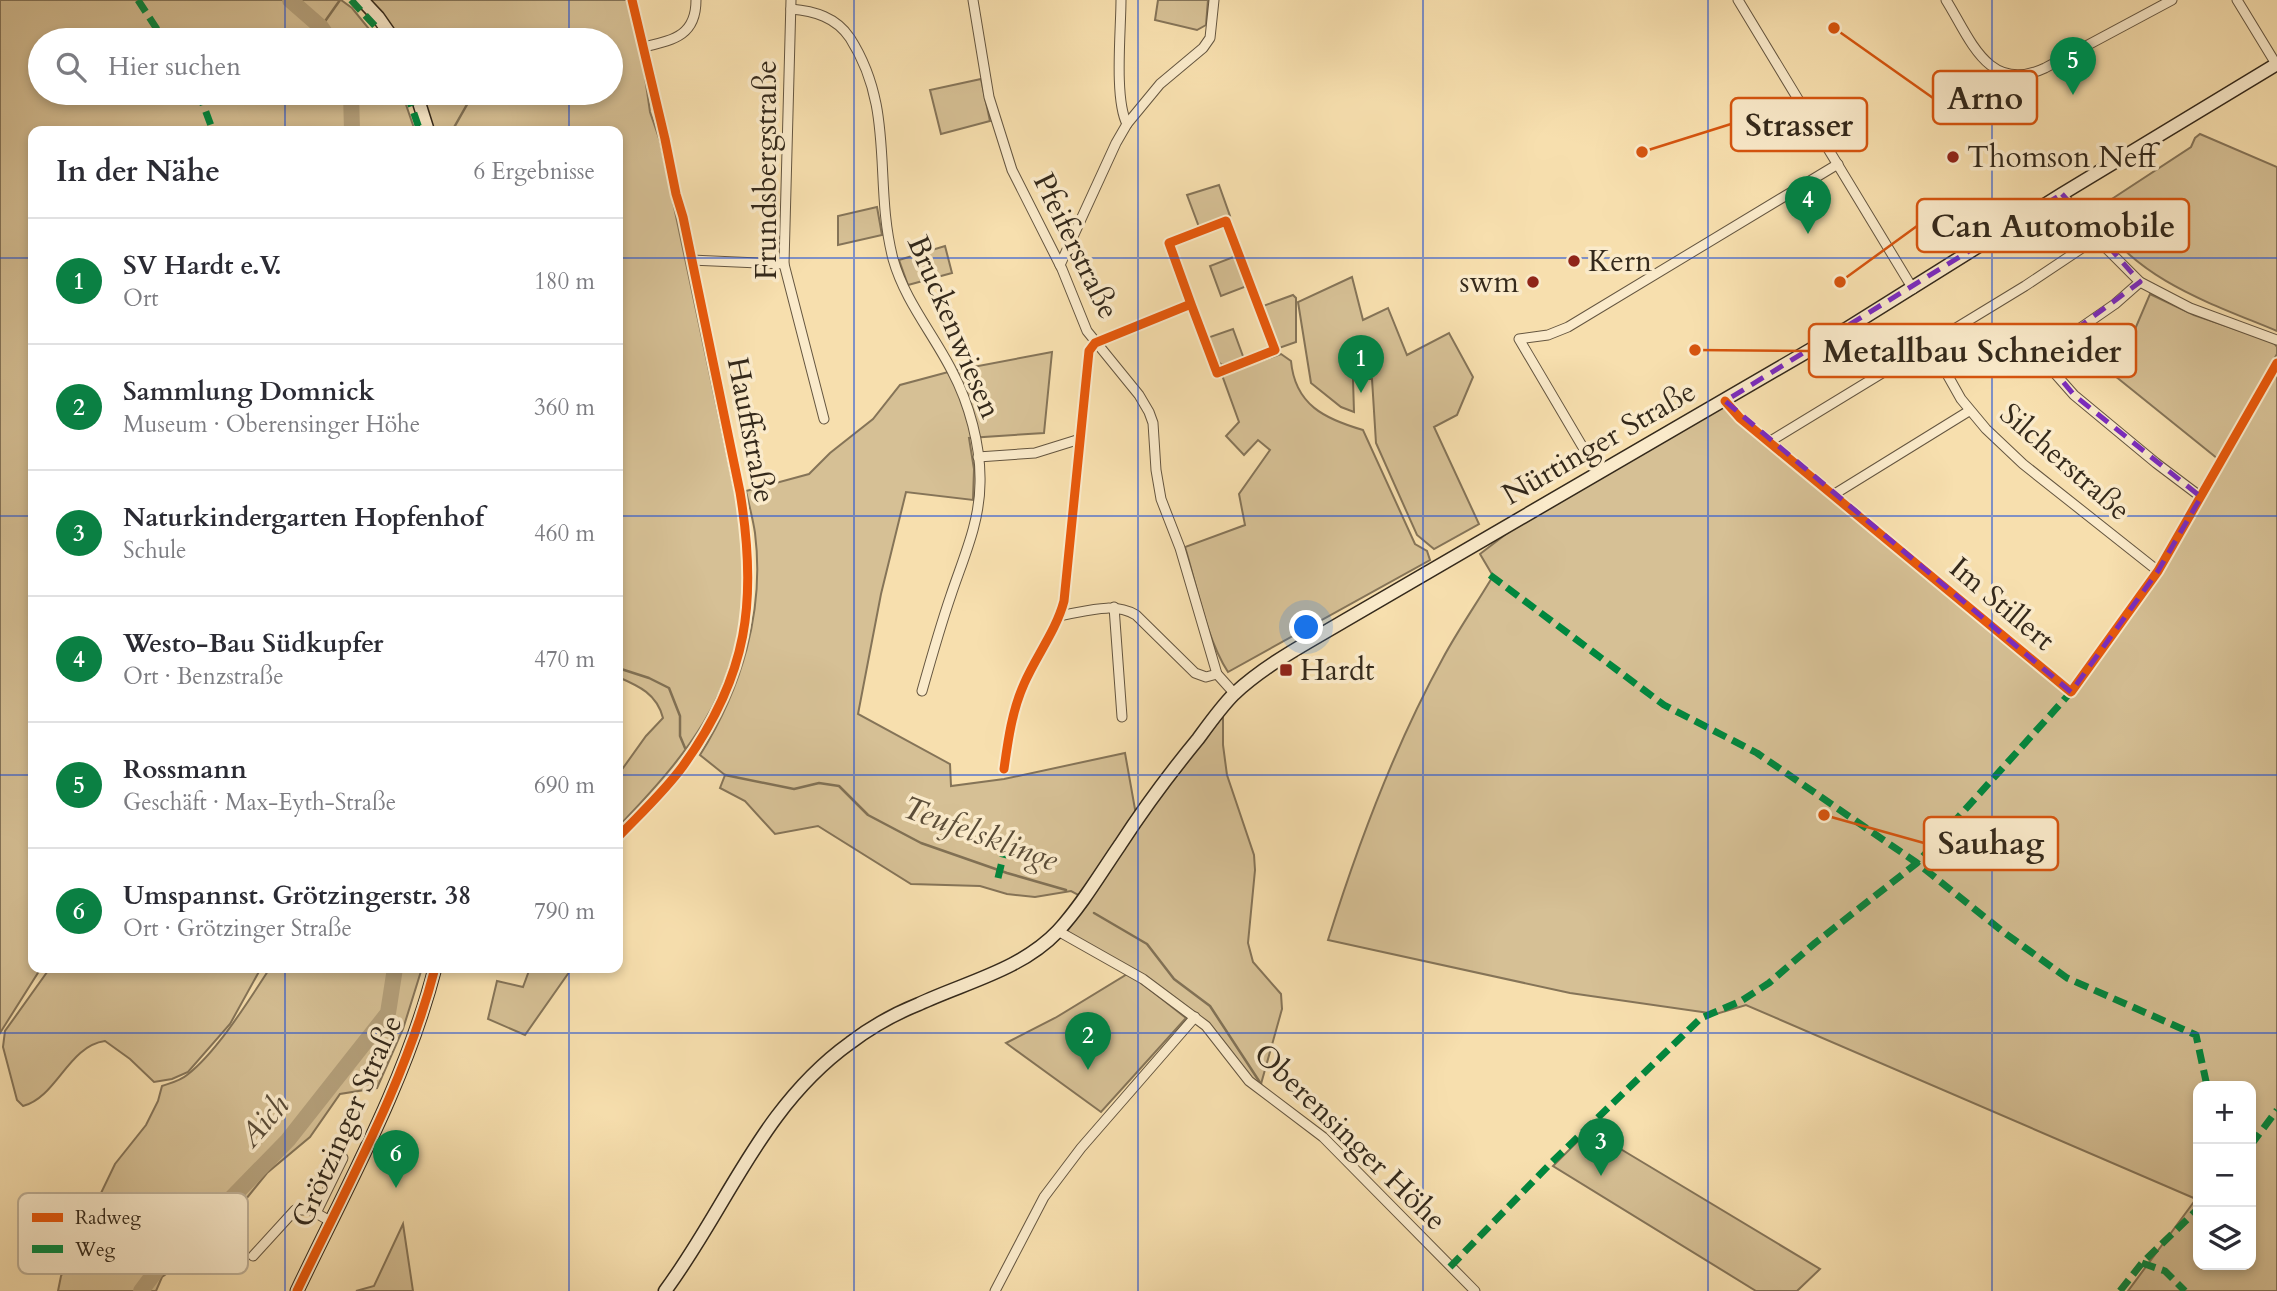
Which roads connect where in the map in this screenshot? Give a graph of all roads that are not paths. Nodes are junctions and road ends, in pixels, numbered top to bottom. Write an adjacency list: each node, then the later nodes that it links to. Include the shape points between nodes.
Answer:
1 (362, 0): 12 (main road)
2 (632, 0): 13 (street, Hauffstraße)
3 (696, 0): 13 (street, via 695,17 683,33)
4 (972, 0): 23 (street, Pfeiferstraße, via 989,97 1004,148)
5 (1121, 0): 16 (street, via 1120,68)
6 (1213, 0): 16 (street, via 1209,38 1203,48 1160,84)
7 (1738, 0): 18 (street)
8 (1946, 0): 9 (street, via 1980,56 2015,76 2045,68)
9 (2172, 0)
10 (2237, 0): 14 (street)
11 (791, 4): 22 (street, Frundsbergstraße); 37 (street, Bruckenwiesen, via 833,21 849,37 865,67 882,130 884,215 894,261 909,300 952,371)
12 (386, 28)
13 (644, 47): 21 (street, Hauffstraße)
14 (2276, 64): 19 (main road, Nürtinger Straße)
15 (420, 105): 17 (main road)
16 (1127, 124): 23 (street)
17 (426, 126)
18 (1838, 164): 25 (street); 36 (street, via 1568,327 1519,339)
19 (2062, 194): 20 (street); 25 (main road, Nürtinger Straße)
20 (2097, 238): 24 (street); 29 (street)
21 (691, 260): 22 (street); 48 (street, Hauffstraße, via 740,492 749,557 747,610 736,665 711,725 682,767)
22 (784, 264): 33 (street, Frundsbergstraße)
23 (1060, 265): 28 (street, Pfeiferstraße)
24 (2140, 282): 27 (street, via 2190,308); 39 (street, via 2050,349 2045,361 2074,395)
25 (1913, 289): 31 (main road, Nürtinger Straße)
26 (1191, 304): 26 (street, via 1217,373 1275,350 1226,221 1168,243); 28 (street)
27 (2277, 340)
28 (1095, 343): 34 (street, via 1089,352); 43 (street, Pfeiferstraße, via 1149,412 1161,499)
29 (1930, 344): 32 (street, Silcherstraße); 35 (street)
30 (2277, 363): 39 (street, Im Stillert)
31 (1725, 401): 35 (street, Im Stillert); 45 (main road, Nürtinger Straße, via 1333,627)
32 (1969, 411): 38 (street); 40 (street, Silcherstraße, via 2023,464)
33 (824, 419)
34 (1080, 439): 37 (street, Bruckenwiesen, via 1035,453); 42 (street)
35 (1769, 442): 38 (street, Im Stillert)
36 (1588, 456)
37 (978, 457): 44 (street, Bruckenwiesen, via 976,519)
38 (1833, 495): 40 (street, Im Stillert, via 2071,692)
39 (2201, 497): 40 (street, Im Stillert)
40 (2158, 571)
41 (1114, 607): 42 (street); 43 (street, via 1136,615 1195,673); 46 (street)
42 (1059, 617): 47 (street, via 1022,687)
43 (1217, 674): 45 (street, Pfeiferstraße)
44 (922, 691)
45 (1235, 694): 49 (main road, Nürtinger Straße, via 1170,774)
46 (1122, 718)
47 (1004, 769)
48 (623, 832)
49 (1058, 931): 51 (street, Oberensinger Höhe, via 1143,979); 57 (main road, Nürtinger Straße, via 1019,960 892,1016 824,1064 776,1115)
50 (434, 973): 54 (main road, Grötzinger Straße, via 403,1066)
51 (1195, 1017): 58 (street, via 1081,1148 1044,1198); 59 (street, Oberensinger Höhe, via 1217,1037 1249,1081 1323,1138)
52 (343, 1158): 53 (street)
53 (316, 1213): 54 (street); 55 (street, via 295,1210)
54 (330, 1221): 56 (main road, Grötzinger Straße)
55 (253, 1256)
56 (297, 1291)
57 (665, 1291)
58 (995, 1291)
59 (1475, 1291)

